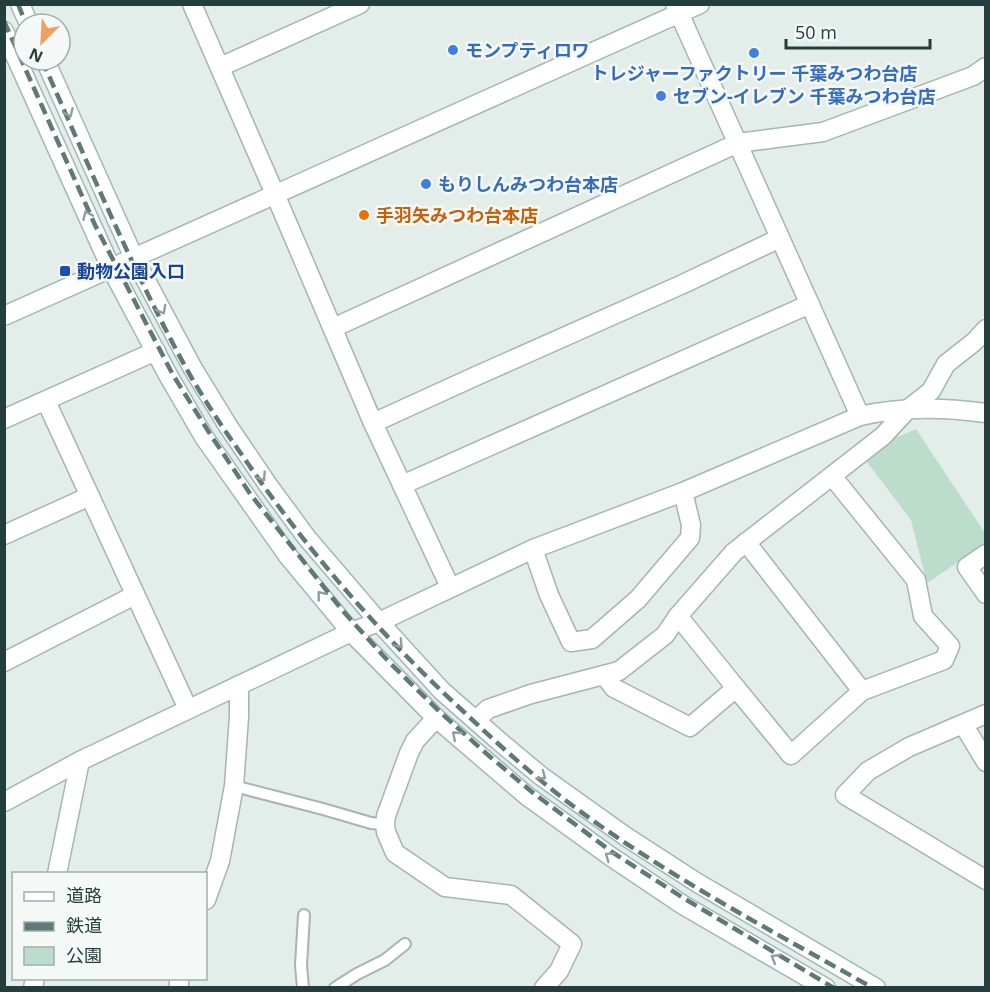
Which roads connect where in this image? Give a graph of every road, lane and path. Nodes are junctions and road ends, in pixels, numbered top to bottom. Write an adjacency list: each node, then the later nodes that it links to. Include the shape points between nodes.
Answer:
1 (192, 4): 6 (street)
2 (700, 4): 4 (street)
3 (356, 5): 6 (street)
4 (677, 9): 9 (street); 10 (street)
5 (4, 31): 13 (street, one-way to 5)
6 (219, 67): 10 (street)
7 (986, 67): 9 (street, via 973,76 823,132)
8 (50, 72): 12 (street, one-way to 12)
9 (738, 143): 11 (street); 16 (street)
10 (275, 194): 12 (street); 16 (street)
11 (780, 238): 14 (street); 24 (street)
12 (134, 258): 13 (street); 37 (street, one-way to 37, via 192,367 261,476)
13 (111, 268): 15 (street); 18 (street)
14 (810, 304): 22 (street); 26 (street)
15 (4, 316)
16 (333, 328): 24 (street)
17 (986, 329): 20 (street, via 946,364 931,391)
18 (156, 351): 19 (street); 38 (street, one-way to 18, via 288,556 204,437)
19 (46, 401): 23 (street); 28 (street)
20 (908, 409): 21 (street); 22 (street); 25 (street, via 883,436)
21 (986, 413)
22 (860, 416): 27 (street)
23 (4, 419)
24 (373, 423): 26 (street)
25 (832, 476): 30 (street); 43 (street, via 915,580 922,616 950,646 944,660)
26 (402, 485): 33 (street)
27 (683, 492): 31 (street); 31 (street, via 690,538 638,599 592,639 571,642)
28 (90, 496): 29 (street); 35 (street)
29 (4, 535)
30 (746, 542): 36 (street); 43 (street)
31 (533, 549): 33 (street)
32 (986, 554): 34 (street, via 967,567)
33 (450, 587): 37 (street)
34 (986, 594)
35 (135, 595): 39 (street); 44 (street)
36 (678, 616): 40 (street, via 665,635 619,671); 42 (street)
37 (379, 622): 38 (street); 47 (street, one-way to 47, via 442,691)
38 (351, 632): 41 (street); 46 (street)
39 (4, 662)
40 (604, 675): 42 (street, via 614,688 690,727); 47 (street, via 531,694 488,710)
41 (239, 685): 44 (street); 51 (street)
42 (736, 688): 43 (street, via 791,755)
43 (862, 691)
44 (188, 709): 49 (street)
45 (986, 714): 48 (street)
46 (436, 718): 53 (street, via 409,753); 62 (street, one-way to 46, via 683,905 610,856 527,796)
47 (476, 720): 63 (street, one-way to 63, via 541,776 625,836)
48 (963, 724): 50 (street); 55 (street, via 909,747 868,771 845,795)
49 (80, 761): 52 (street); 54 (street)
50 (986, 762)
51 (234, 786): 53 (lane); 56 (street, via 220,861)
52 (4, 802)
53 (385, 824): 61 (street, via 394,853 445,887 511,895 572,944 559,971)
54 (57, 872)
55 (986, 880)
56 (207, 897)
57 (304, 915): 59 (lane)
58 (405, 944): 60 (lane, via 385,960)
59 (303, 987)
60 (335, 987)
61 (544, 987)
62 (826, 987)
63 (876, 987)

